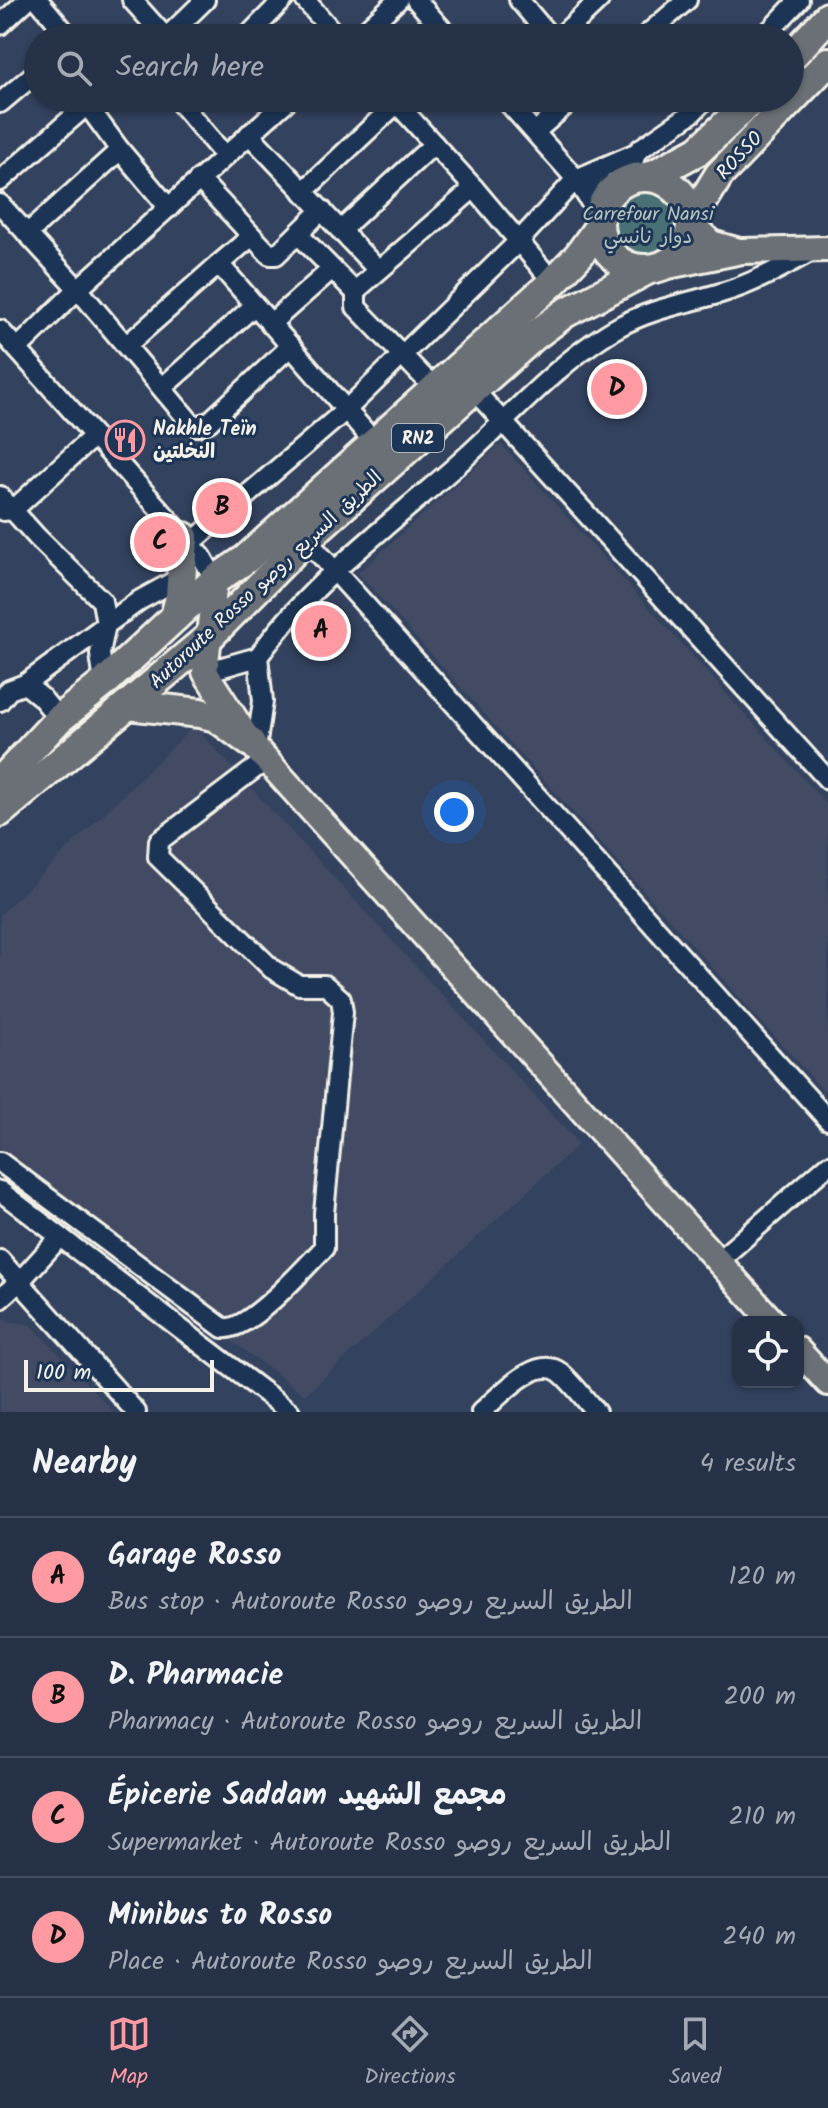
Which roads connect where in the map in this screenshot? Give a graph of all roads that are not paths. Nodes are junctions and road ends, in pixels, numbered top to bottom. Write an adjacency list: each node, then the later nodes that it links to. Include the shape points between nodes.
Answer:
1 (27, 0): 25 (street)
2 (38, 0): 14 (street)
3 (132, 0): 15 (street)
4 (205, 0): 16 (street)
5 (283, 0): 17 (street)
6 (305, 0): 18 (street)
7 (398, 0): 19 (street)
8 (416, 0): 20 (street)
9 (519, 0): 21 (street)
10 (599, 0): 22 (street)
11 (686, 0): 23 (street)
12 (797, 1): 13 (street); 24 (street)
13 (824, 22): 26 (highway)
14 (58, 24)
15 (153, 24)
16 (180, 24)
17 (260, 24)
18 (326, 24)
19 (372, 24)
20 (437, 24)
21 (539, 24)
22 (574, 24)
23 (659, 24)
24 (776, 24)
25 (0, 25)
26 (804, 43)
27 (828, 62): 29 (highway, ROSSO)
28 (24, 83): 30 (street)
29 (804, 87)
30 (0, 103)
31 (76, 112): 50 (street)
32 (96, 112): 45 (street)
33 (188, 112): 46 (street)
34 (274, 112): 43 (street)
35 (383, 112): 52 (street)
36 (404, 112): 44 (street)
37 (517, 112): 42 (street)
38 (558, 112): 42 (street)
39 (693, 112): 47 (street)
40 (739, 112): 47 (highway, ROSSO, via 699,150)
41 (780, 112): 57 (highway, ROSSO, via 719,175)
42 (535, 132): 49 (street)
43 (249, 134): 46 (street); 52 (street)
44 (434, 144): 51 (street); 58 (street)
45 (120, 150): 54 (street); 59 (street)
46 (225, 156): 48 (street)
47 (632, 174): 49 (street); 49 (street); 56 (highway, via 605,199); 57 (highway, via 665,181 678,190)
48 (199, 179): 54 (street); 61 (street)
49 (576, 179): 56 (street); 62 (street)
50 (0, 181)
51 (474, 188): 62 (street); 68 (street)
52 (303, 192): 55 (street)
53 (0, 204): 59 (street)
54 (169, 208): 70 (street)
55 (322, 210): 58 (street); 60 (street)
56 (599, 221): 66 (highway, via 612,256 633,268); 69 (highway, Autoroute Rosso الطريق السريع روصو / RN2, via 579,255)
57 (692, 221): 64 (main road, via 711,243); 66 (highway, via 683,250)
58 (342, 229): 68 (street)
59 (27, 234): 70 (street)
60 (298, 234): 61 (street, via 273,256); 67 (street)
61 (252, 236): 65 (street)
62 (519, 241): 69 (street); 78 (street)
63 (821, 249): 64 (main road); 83 (street, via 727,292 666,307 595,340)
64 (742, 251): 66 (main road)
65 (219, 264): 72 (street); 75 (street)
66 (654, 268): 81 (highway, Autoroute Rosso الطريق السريع روصو / RN2, via 565,313)
67 (332, 269): 71 (street); 73 (street)
68 (378, 270): 71 (street)
69 (553, 282): 80 (highway, Autoroute Rosso الطريق السريع روصو / RN2)
70 (78, 289): 75 (street); 77 (street)
71 (356, 293): 78 (street, via 356,307)
72 (254, 306): 73 (street); 79 (street)
73 (270, 324): 76 (street)
74 (1, 333): 77 (street)
75 (127, 345): 79 (street)
76 (291, 346): 79 (street, via 203,426 190,422); 82 (street)
77 (17, 349): 84 (street)
78 (403, 355): 80 (street); 82 (street)
79 (163, 387)
80 (435, 389): 85 (highway, Autoroute Rosso الطريق السريع روصو / RN2)
81 (473, 389): 83 (street); 87 (highway, Autoroute Rosso الطريق السريع روصو / RN2)
82 (346, 410): 85 (street); 88 (street)
83 (504, 422): 89 (street); 104 (street)
84 (94, 436): 86 (street); 88 (street)
85 (375, 443): 91 (highway, Autoroute Rosso الطريق السريع روصو / RN2, via 246,559)
86 (4, 506): 93 (street, via 102,601)
87 (306, 539): 89 (street); 94 (highway, Autoroute Rosso الطريق السريع روصو / RN2)
88 (187, 541): 90 (highway); 91 (street)
89 (334, 570): 95 (street); 106 (street)
90 (182, 577): 92 (highway); 93 (street)
91 (215, 580): 92 (highway, Autoroute Rosso الطريق السريع روصو / RN2); 94 (main road)
92 (175, 617): 97 (highway, Autoroute Rosso الطريق السريع روصو / RN2)
93 (106, 624): 97 (street, via 100,654); 98 (street)
94 (209, 637): 96 (main road); 100 (highway, Autoroute Rosso الطريق السريع روصو / RN2)
95 (258, 657): 96 (street); 102 (street, via 263,701)
96 (205, 672): 102 (main road)
97 (104, 683): 101 (highway, Autoroute Rosso الطريق السريع روصو / RN2)
98 (25, 684): 99 (street, via 9,690); 101 (street)
99 (0, 701)
100 (128, 705): 102 (highway, via 216,717); 105 (highway, Autoroute Rosso الطريق السريع روصو / RN2)
101 (59, 719): 103 (highway, Autoroute Rosso الطريق السريع روصو / RN2)
102 (257, 750): 107 (street, via 159,841 158,857 272,969 299,985 325,985 341,999 324,1248 252,1318 223,1328); 112 (main road)
103 (0, 780)
104 (828, 780)
105 (0, 812)
106 (828, 1120)
107 (0, 1162)
108 (828, 1165): 112 (street)
109 (0, 1191): 110 (street)
110 (59, 1238): 113 (street); 119 (street)
111 (0, 1260): 113 (street)
112 (718, 1261): 115 (main road)
113 (21, 1280): 114 (street); 118 (street)
114 (0, 1299)
115 (768, 1316)
116 (804, 1357): 117 (main road)
117 (828, 1383)
118 (136, 1412)
119 (290, 1412)
120 (481, 1412): 121 (street, via 519,1379 550,1367)
121 (596, 1412)

